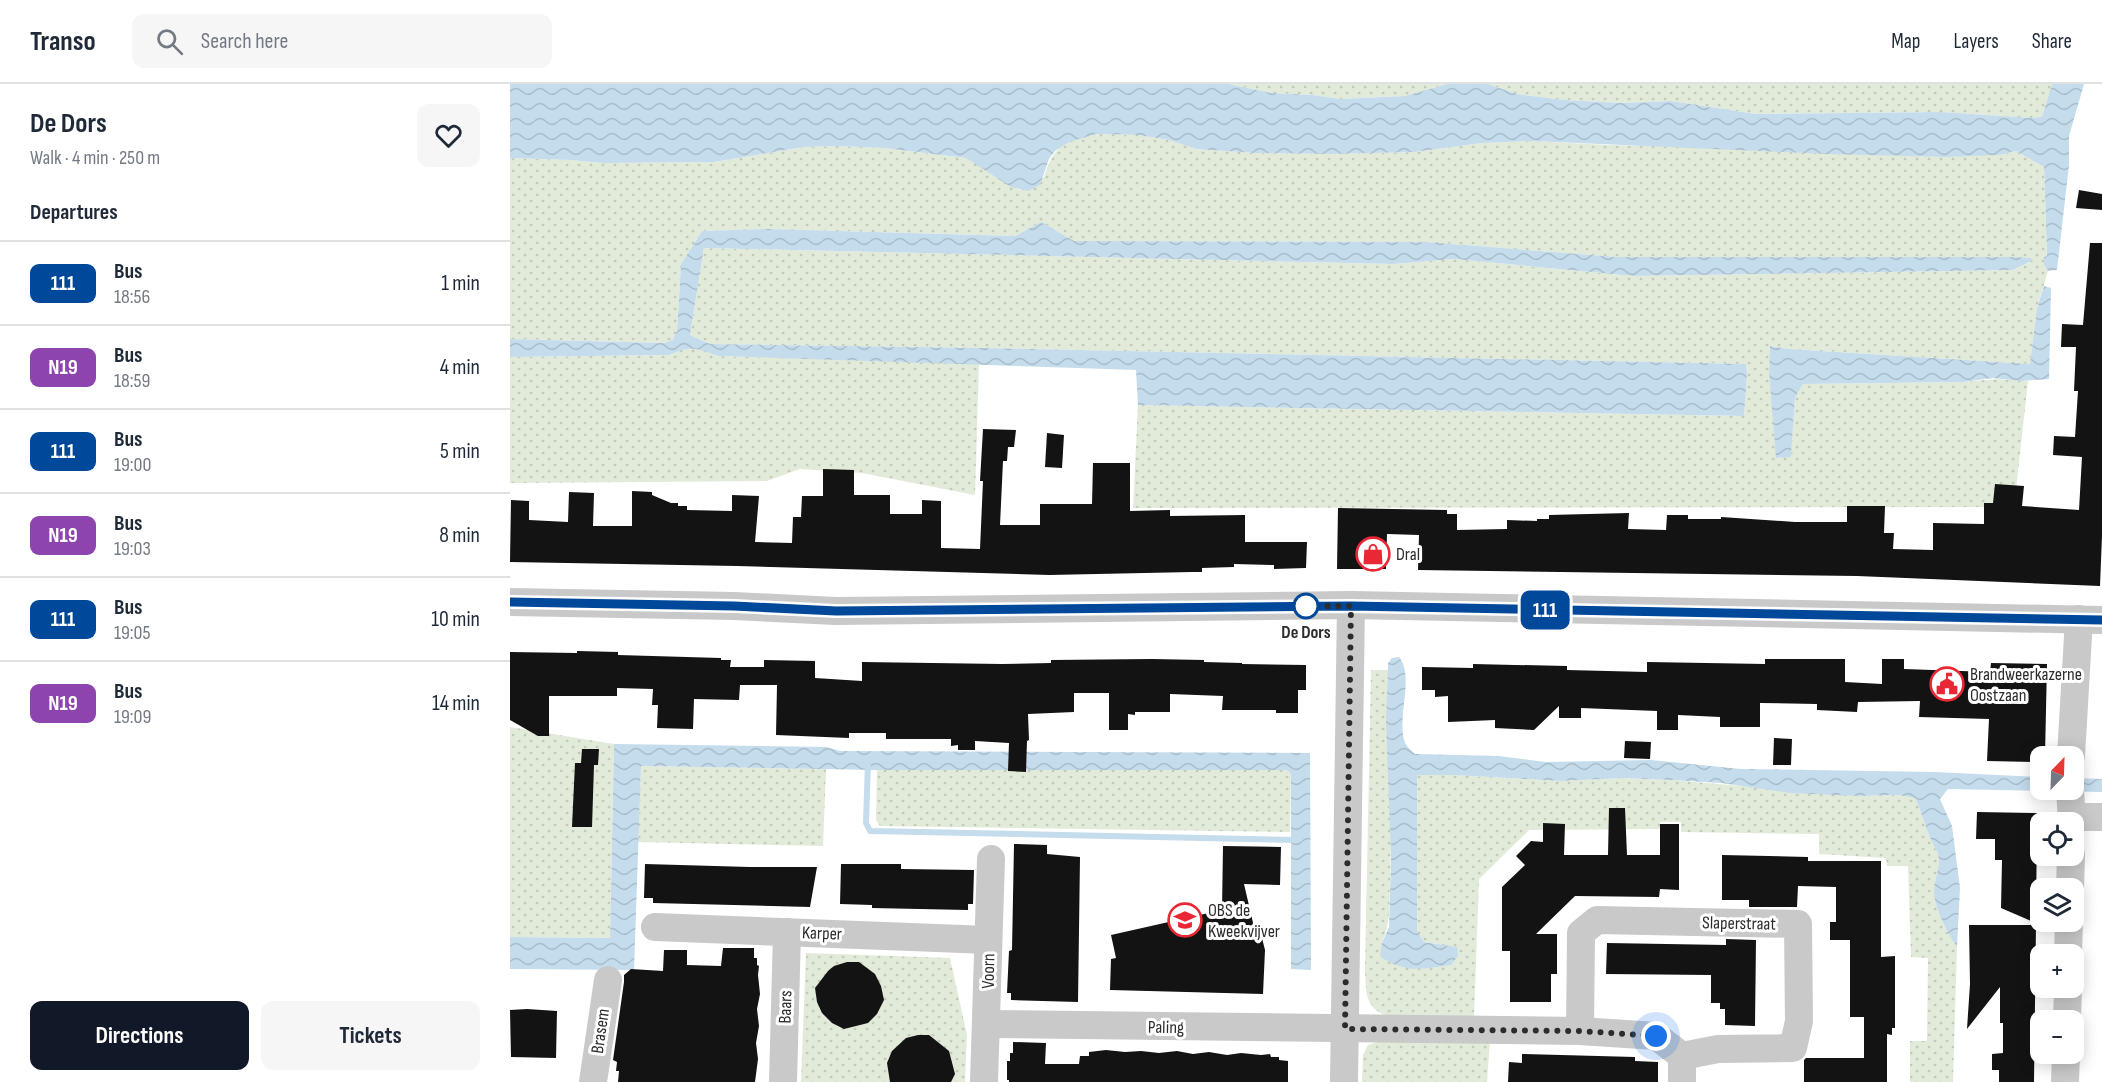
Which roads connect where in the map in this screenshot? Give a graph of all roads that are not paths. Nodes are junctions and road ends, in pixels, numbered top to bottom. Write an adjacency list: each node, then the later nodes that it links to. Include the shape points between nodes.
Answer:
1 (510, 602): 2 (street, via 836,611)
2 (1351, 606): 3 (street); 13 (street)
3 (2090, 620): 4 (street)
4 (2072, 746)
5 (2071, 806): 6 (street)
6 (2102, 817)
7 (991, 859): 10 (street, Voorn)
8 (655, 927): 9 (street, Karper)
9 (787, 932): 10 (street, Karper); 18 (street, Baars)
10 (988, 940): 12 (street, Voorn)
11 (608, 980): 17 (street, Brasem)
12 (987, 1024): 13 (street, Paling); 19 (street, Voorn)
13 (1345, 1029): 14 (street, Slaperstraat); 20 (street)
14 (1580, 1031): 16 (street, Slaperstraat, via 1656,1036); 16 (street, Slaperstraat, via 1581,933 1597,920 1798,924 1799,1021 1793,1048 1718,1049)
15 (2066, 1064): 21 (street)
16 (1682, 1069)
17 (593, 1082)
18 (783, 1082)
19 (984, 1082)
20 (1344, 1082)
21 (2065, 1082)

